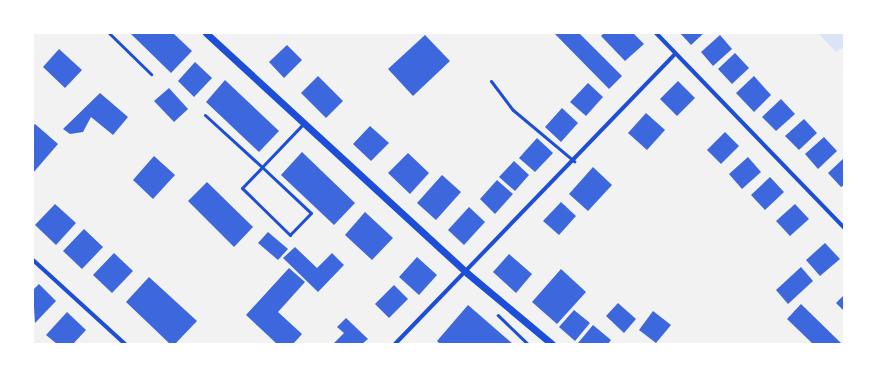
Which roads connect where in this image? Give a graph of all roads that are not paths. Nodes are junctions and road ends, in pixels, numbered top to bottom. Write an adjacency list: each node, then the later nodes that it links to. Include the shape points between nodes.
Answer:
1 (109, 33): 5 (lane)
2 (206, 33): 8 (street)
3 (656, 33): 4 (street)
4 (675, 54): 9 (street); 11 (street)
5 (151, 74)
6 (491, 81): 9 (lane, via 512,110)
7 (205, 115): 10 (lane)
8 (305, 123): 10 (lane); 13 (street)
9 (574, 161): 13 (street)
10 (262, 167): 10 (lane, via 242,188 290,235 311,213)
11 (844, 228)
12 (33, 260): 14 (street)
13 (467, 273): 15 (street); 16 (street)
14 (125, 344)
15 (395, 344)
16 (552, 344)

